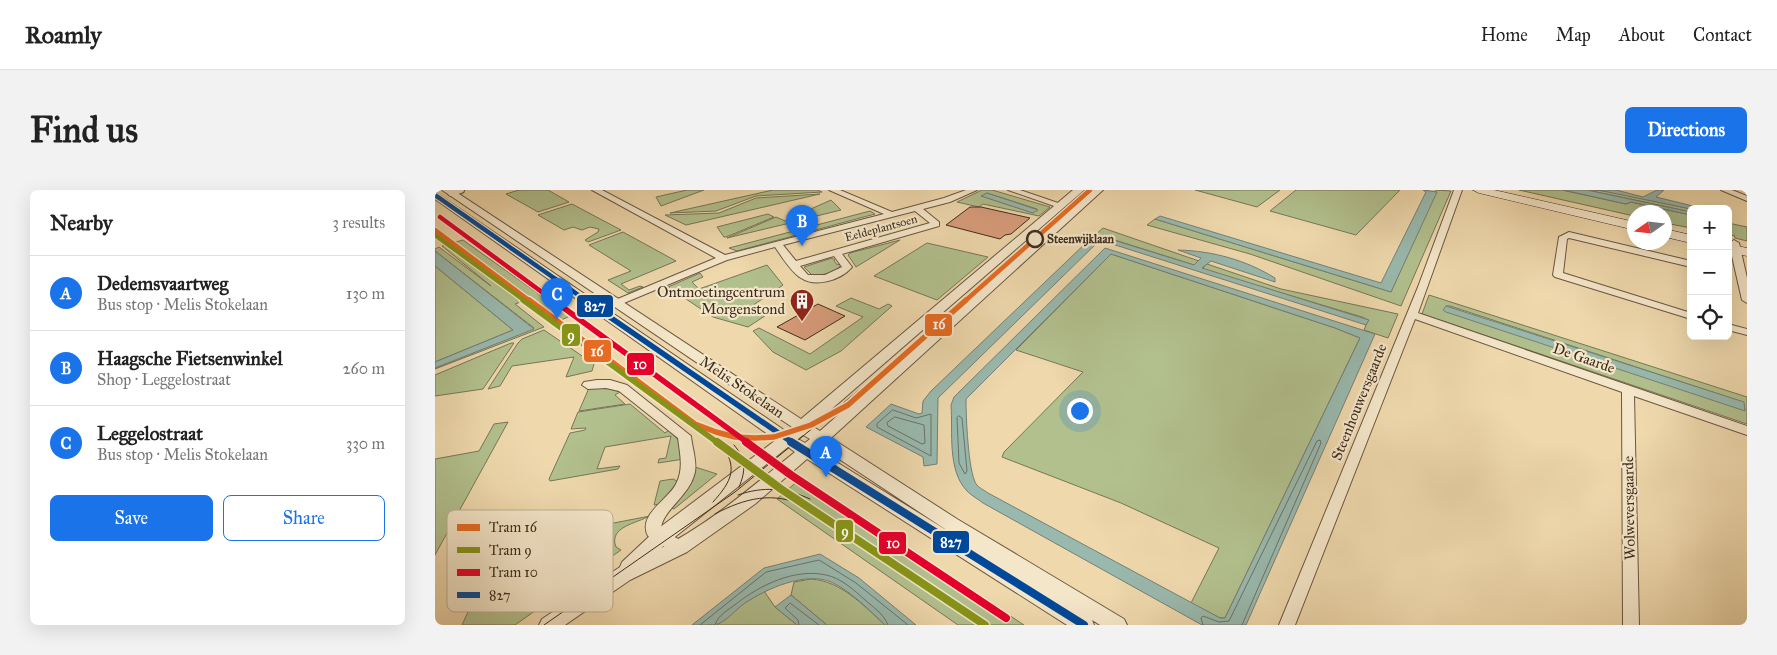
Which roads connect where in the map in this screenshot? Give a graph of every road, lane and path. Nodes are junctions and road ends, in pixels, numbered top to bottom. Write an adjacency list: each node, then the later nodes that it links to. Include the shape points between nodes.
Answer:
1 (596, 190): 26 (street)
2 (833, 190): 16 (street)
3 (973, 190): 15 (street)
4 (1012, 190): 14 (street)
5 (1079, 190): 14 (street)
6 (1098, 190): 42 (street)
7 (1458, 190): 34 (street, Steenhouwersgaarde)
8 (1479, 190): 18 (main road)
9 (1501, 190): 17 (main road)
10 (1725, 190): 13 (street)
11 (453, 191): 32 (street, Melis Stokelaan)
12 (435, 195): 33 (street, Melis Stokelaan)
13 (1747, 199)
14 (1060, 205): 40 (street)
15 (917, 208): 16 (street); 25 (street, Eeldeplantsoen, via 936,224)
16 (890, 215): 23 (street)
17 (1627, 218)
18 (1627, 224)
19 (1672, 229): 20 (main road)
20 (1687, 232)
21 (1672, 235): 22 (main road)
22 (1687, 238)
23 (778, 245): 26 (street); 28 (street, Eeldeplantsoen)
24 (1737, 247): 30 (street)
25 (836, 253): 28 (street, Eeldeplantsoen); 28 (street, Eeldeplantsoen, via 847,267 829,277 814,279 804,276)
26 (724, 258): 32 (street)
27 (1687, 263): 35 (street, via 1569,235 1563,238 1558,275)
28 (794, 265)
29 (1732, 273): 30 (street)
30 (1740, 275): 31 (street)
31 (1747, 300)
32 (616, 303): 33 (street); 40 (street, Melis Stokelaan)
33 (600, 310): 43 (street, Melis Stokelaan)
34 (1411, 314): 39 (street, De Gaarde); 53 (street, Steenhouwersgaarde)
35 (1687, 315)
36 (1732, 328): 37 (street)
37 (1747, 332)
38 (588, 385): 45 (street, via 623,388 684,436 688,472 682,488 654,520 653,532)
39 (1628, 390): 41 (street, De Gaarde); 54 (street, Wolweversgaarde)
40 (802, 426): 42 (street, Melis Stokelaan); 43 (street)
41 (1747, 431)
42 (820, 439): 44 (street); 52 (street, Melis Stokelaan, via 951,524)
43 (788, 440): 44 (street, Melis Stokelaan); 45 (street)
44 (807, 451): 46 (street); 51 (street, Melis Stokelaan)
45 (661, 536): 46 (street); 47 (street)
46 (680, 548): 47 (street)
47 (623, 574): 48 (street)
48 (613, 581)
49 (568, 612): 50 (street)
50 (549, 625)
51 (1084, 625)
52 (1117, 625)
53 (1287, 625)
54 (1631, 625)

